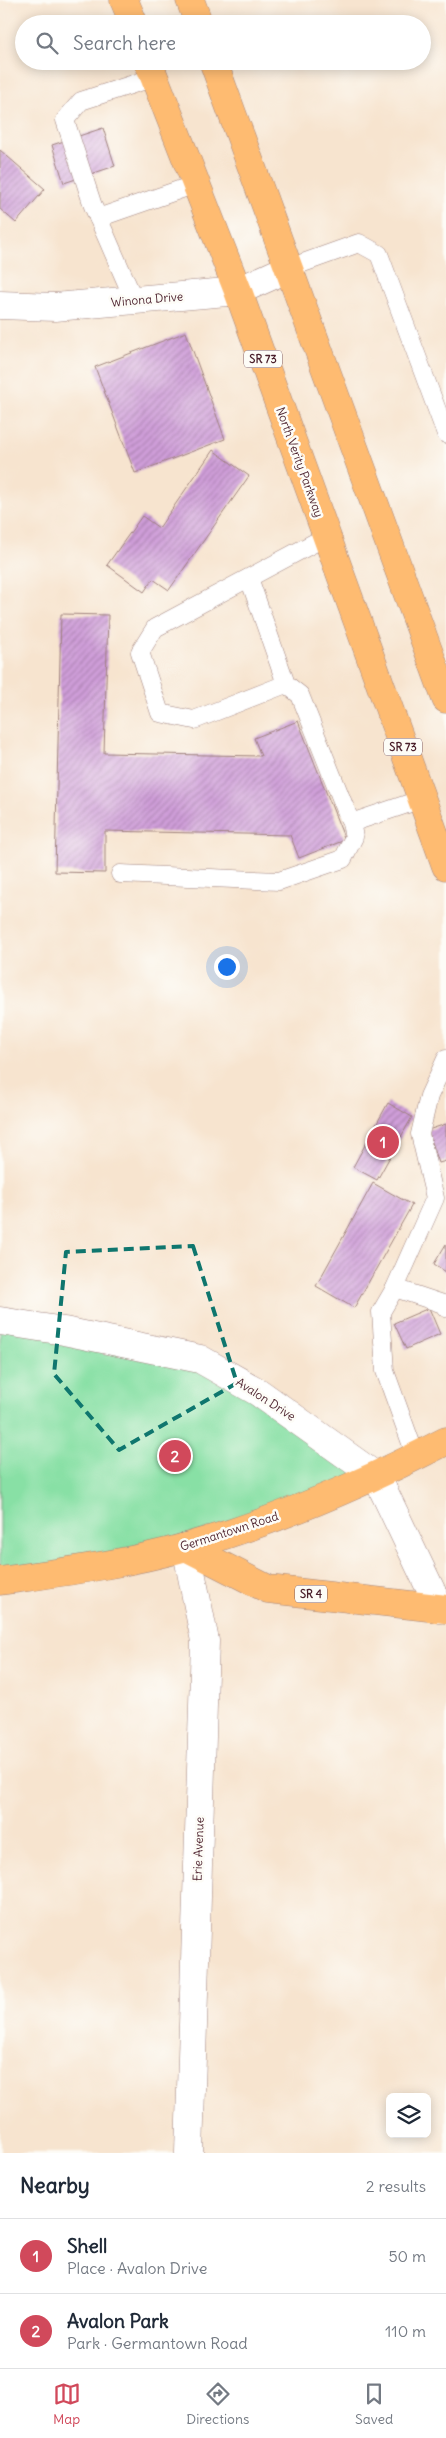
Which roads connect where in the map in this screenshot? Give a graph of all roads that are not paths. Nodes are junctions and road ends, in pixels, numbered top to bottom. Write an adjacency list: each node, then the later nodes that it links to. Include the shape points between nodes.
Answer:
1 (124, 0): 3 (main road)
2 (190, 0): 4 (main road)
3 (130, 15)
4 (196, 15)
5 (149, 70): 9 (lane, via 81,101 65,120)
6 (151, 70): 8 (main road, North Verity Parkway / SR 73)
7 (216, 70): 10 (main road)
8 (196, 184): 9 (lane); 11 (main road, North Verity Parkway / SR 73)
9 (98, 218): 12 (lane)
10 (289, 268): 11 (street, Winona Drive); 14 (lane, via 359,243 379,254); 18 (main road)
11 (238, 291): 12 (street, Winona Drive); 15 (main road, North Verity Parkway / SR 73)
12 (134, 300): 13 (street, Winona Drive, via 55,307)
13 (0, 305)
14 (446, 434)
15 (327, 536): 16 (lane); 19 (main road, North Verity Parkway / SR 73)
16 (249, 578): 17 (lane); 17 (lane, via 155,628 140,652 160,713 194,720)
17 (286, 684): 20 (lane, via 300,695)
18 (446, 700)
19 (422, 799): 20 (lane); 21 (main road, North Verity Parkway / SR 73)
20 (352, 823): 23 (lane, via 354,837 343,859 279,881)
21 (440, 836): 22 (main road, North Verity Parkway / SR 73)
22 (446, 866)
23 (120, 874)
24 (446, 1059): 25 (lane, via 430,1096 420,1134)
25 (440, 1197): 26 (lane)
26 (395, 1288): 27 (lane, via 443,1304); 30 (lane, via 381,1312 385,1371)
27 (446, 1308)
28 (0, 1321): 31 (street, Avalon Drive, via 73,1332 200,1360 258,1392)
29 (446, 1441): 30 (main road, Germantown Road)
30 (416, 1457): 31 (main road, Germantown Road)
31 (376, 1477): 32 (main road, Germantown Road, via 316,1503); 34 (street, Avalon Drive)
32 (186, 1547): 33 (main road, Germantown Road, via 81,1569); 34 (main road, SR 4, via 268,1589); 35 (street, Erie Avenue, via 205,1641)
33 (0, 1581)
34 (443, 1609)
35 (189, 2153)

